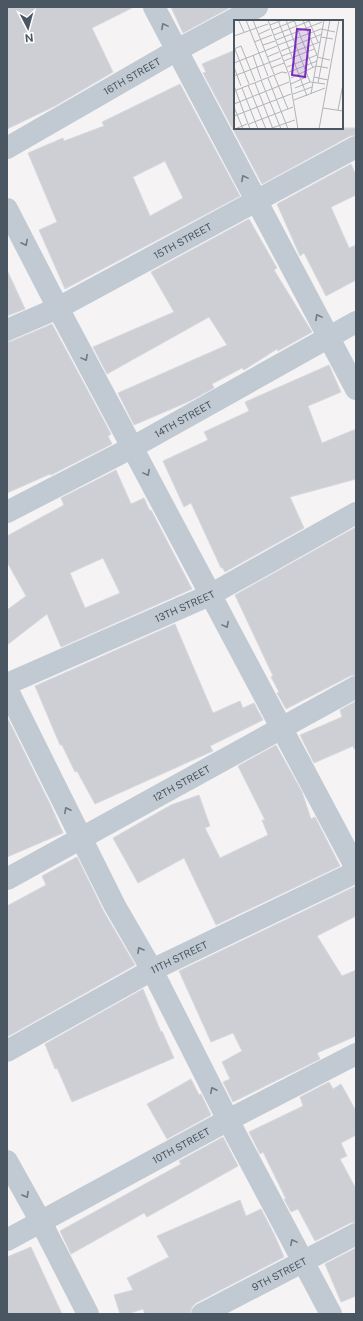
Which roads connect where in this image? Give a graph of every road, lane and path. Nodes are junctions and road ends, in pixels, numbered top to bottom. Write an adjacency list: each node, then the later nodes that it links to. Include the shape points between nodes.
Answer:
1 (154, 7): 3 (street, one-way to 1)
2 (257, 7): 3 (street, 16TH STREET)
3 (177, 50): 5 (street, 16TH STREET); 6 (street, one-way to 3)
4 (356, 147): 6 (street, 15TH STREET)
5 (7, 148)
6 (256, 201): 8 (street, 15TH STREET); 11 (street, one-way to 6)
7 (7, 209): 8 (street, one-way to 8)
8 (58, 308): 10 (street, 15TH STREET); 13 (street, one-way to 13)
9 (356, 322): 11 (street, 14TH STREET)
10 (7, 330)
11 (329, 337): 12 (street); 13 (street, 14TH STREET)
12 (356, 389)
13 (133, 447): 14 (street, 14TH STREET); 16 (street, one-way to 16)
14 (7, 512)
15 (356, 513): 16 (street, 13TH STREET)
16 (210, 595): 17 (street, 13TH STREET); 20 (street, one-way to 20)
17 (7, 684)
18 (356, 687): 20 (street, 12TH STREET)
19 (7, 689): 21 (street, one-way to 19)
20 (281, 728): 21 (street, 12TH STREET); 22 (street)
21 (82, 839): 24 (street, 12TH STREET); 25 (street, one-way to 21, via 115,906)
22 (356, 868)
23 (356, 872): 25 (street, 11TH STREET)
24 (7, 879)
25 (152, 970): 26 (street, 11TH STREET); 28 (street, one-way to 25)
26 (7, 1051)
27 (356, 1054): 28 (street, 10TH STREET)
28 (228, 1120): 30 (street, 10TH STREET); 33 (street, one-way to 28)
29 (7, 1161): 30 (street, one-way to 30)
30 (41, 1222): 32 (street, 10TH STREET); 34 (street)
31 (356, 1234): 33 (street, 9TH STREET)
32 (7, 1240)
33 (303, 1262): 35 (street, 9TH STREET); 36 (street)
34 (88, 1314)
35 (202, 1314)
36 (331, 1314)

